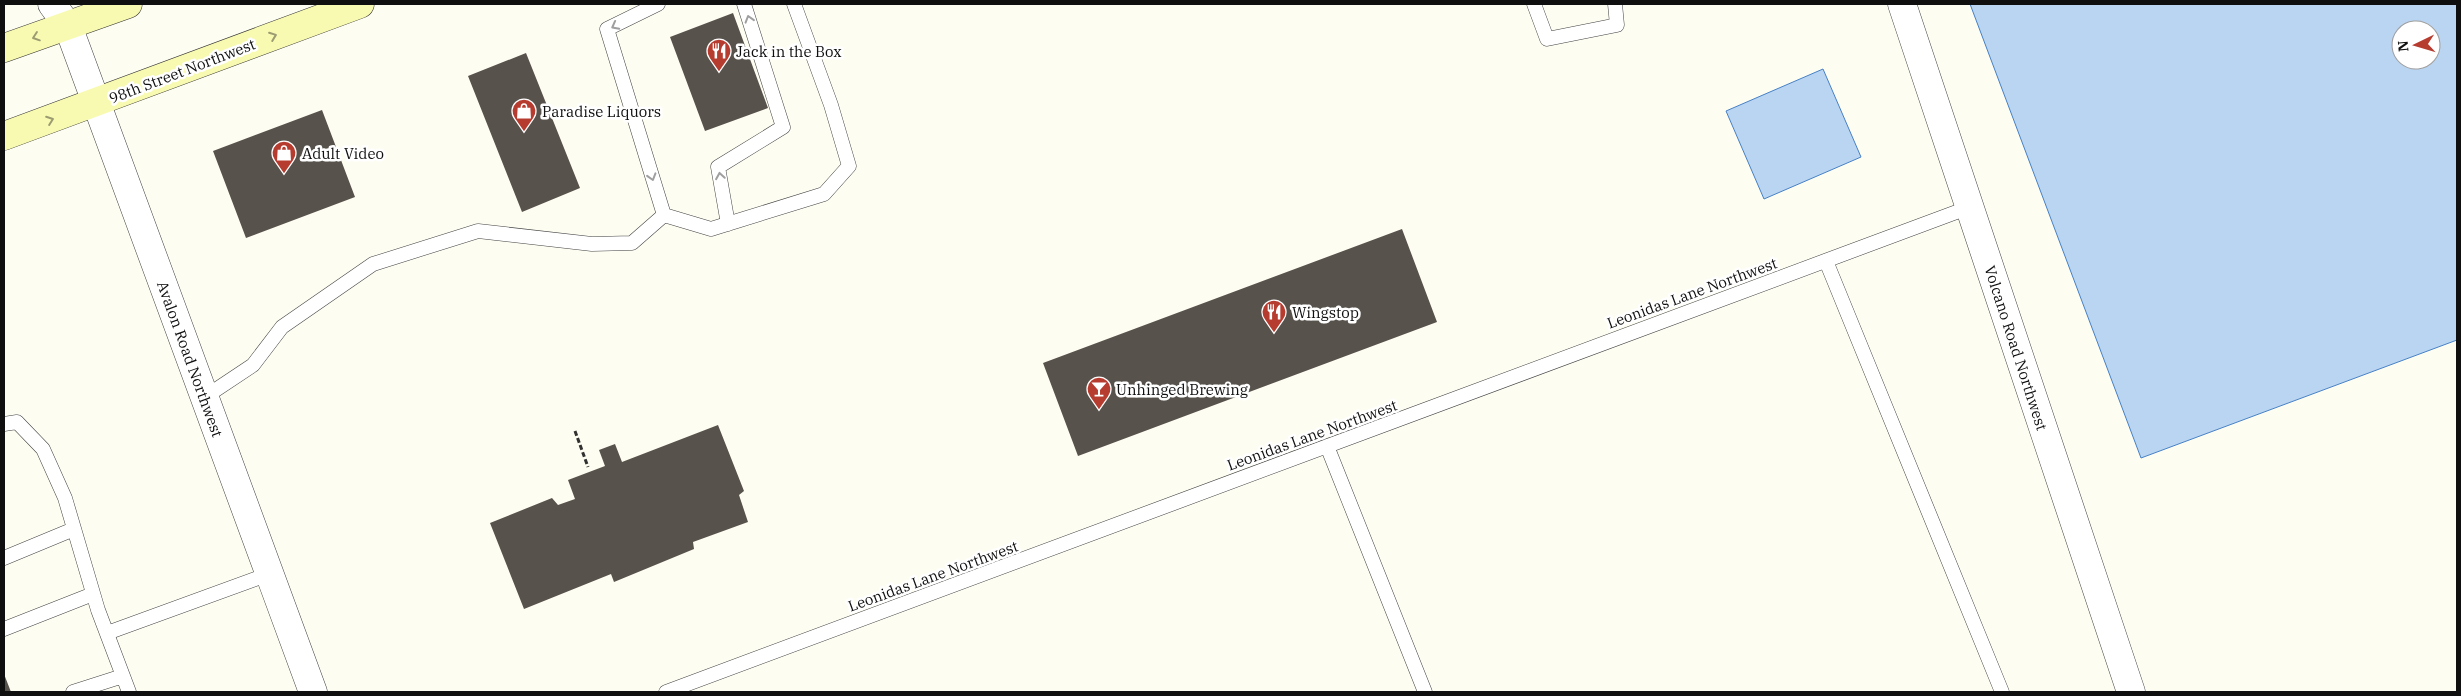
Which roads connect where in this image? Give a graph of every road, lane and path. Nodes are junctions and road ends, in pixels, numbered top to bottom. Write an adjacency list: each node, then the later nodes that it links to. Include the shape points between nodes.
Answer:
1 (52, 4): 10 (street, Avalon Road Northwest)
2 (128, 4): 10 (main road)
3 (360, 4): 12 (main road, 98th Street Northwest, one-way to 3)
4 (658, 4): 15 (lane, one-way to 15, via 607,29)
5 (744, 4): 16 (lane, one-way to 5, via 718,167 782,127)
6 (794, 4): 16 (lane, via 831,105 849,166 824,194)
7 (1534, 4): 8 (lane, via 1547,39 1617,25)
8 (1615, 4)
9 (1902, 4): 14 (street, Volcano Road Northwest)
10 (69, 15): 11 (main road, one-way to 11); 12 (street, Avalon Road Northwest)
11 (4, 48)
12 (96, 103): 13 (main road, 98th Street Northwest, one-way to 12); 18 (street, Avalon Road Northwest)
13 (4, 136)
14 (1970, 207): 17 (lane, Leonidas Lane Northwest); 36 (street, Volcano Road Northwest)
15 (664, 215): 16 (lane, via 711,229); 18 (lane, via 632,243 592,244 478,231 372,264 282,327 253,365)
16 (728, 224)
17 (1826, 261): 21 (lane, Leonidas Lane Northwest); 35 (lane)
18 (205, 398): 25 (street, Avalon Road Northwest)
19 (4, 424): 23 (lane, via 17,422 43,449)
20 (575, 430): 22 (path)
21 (1327, 446): 33 (lane, Leonidas Lane Northwest); 34 (lane)
22 (588, 467)
23 (74, 529): 24 (lane); 26 (lane)
24 (4, 555)
25 (270, 574): 28 (lane); 32 (street, Avalon Road Northwest)
26 (93, 594): 27 (lane); 28 (lane)
27 (4, 629)
28 (107, 634): 29 (lane)
29 (123, 676): 30 (lane); 31 (lane)
30 (73, 692)
31 (130, 692)
32 (313, 692)
33 (666, 692)
34 (1425, 692)
35 (2002, 692)
36 (2131, 692)

